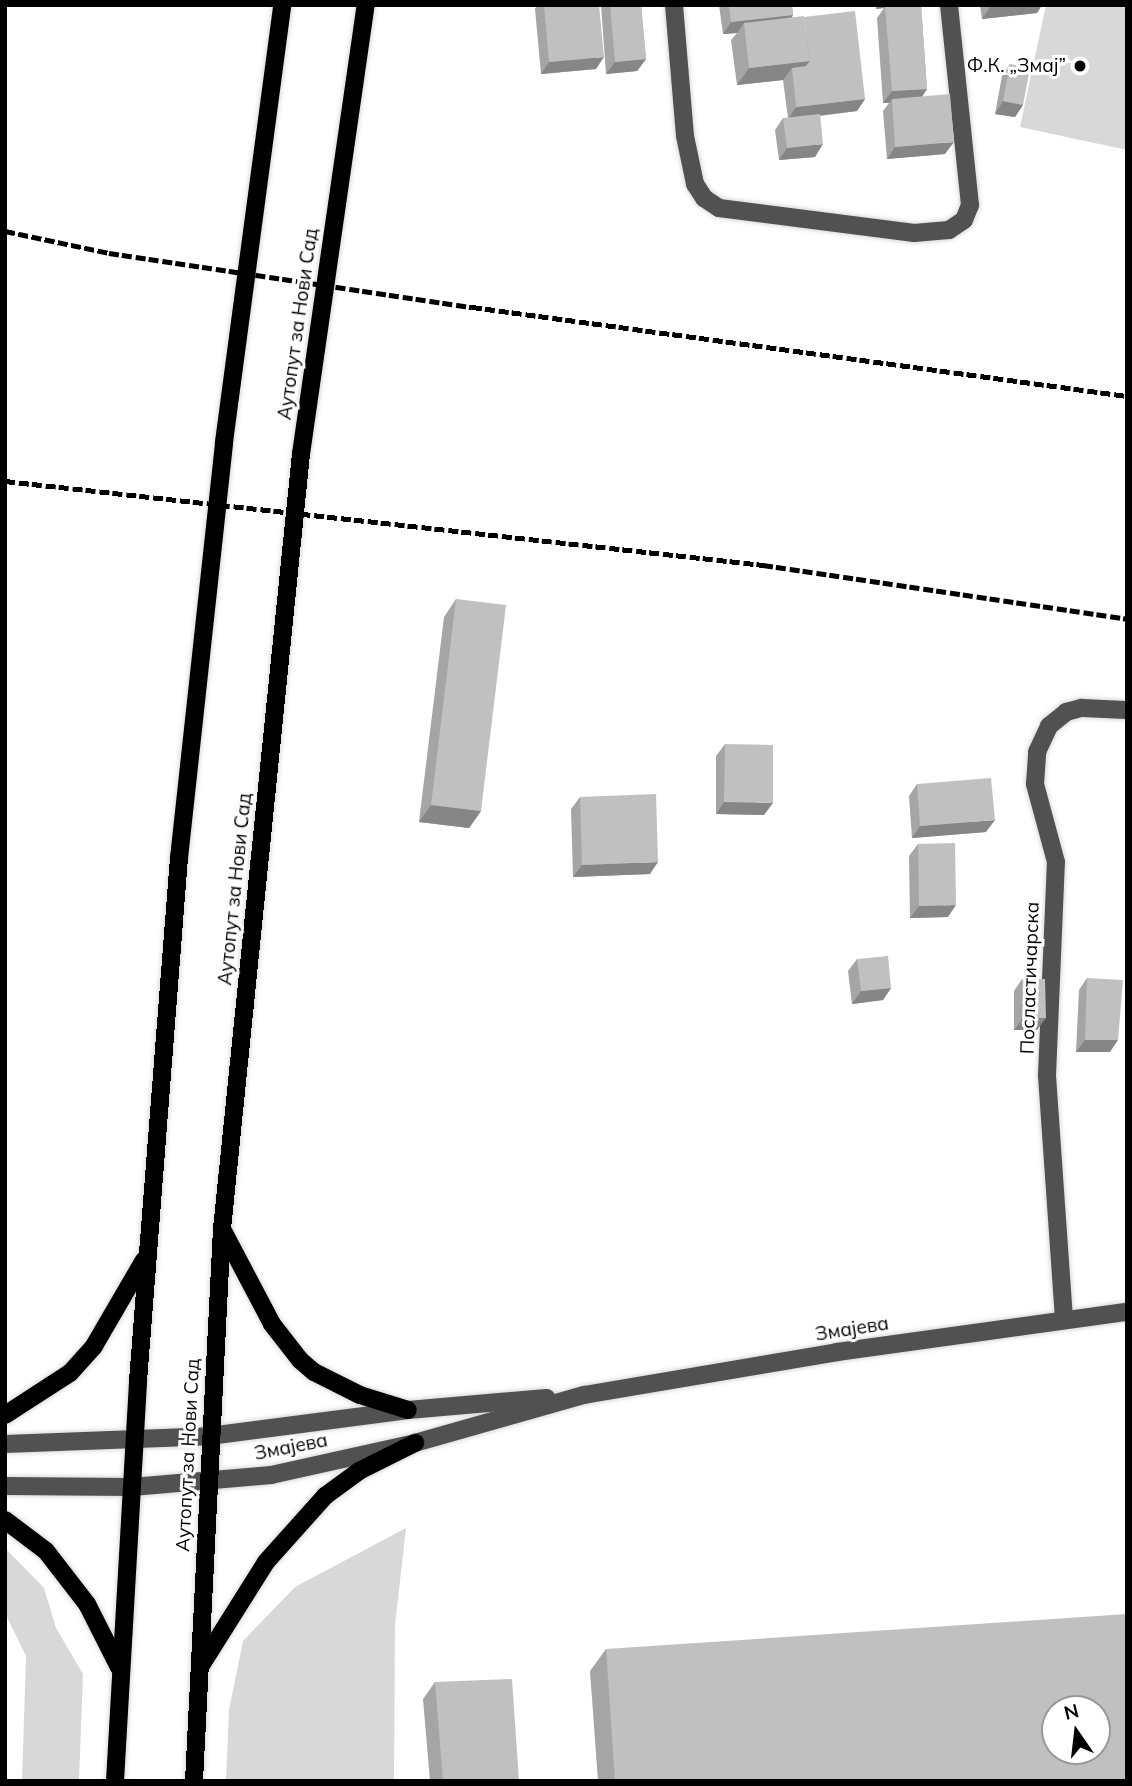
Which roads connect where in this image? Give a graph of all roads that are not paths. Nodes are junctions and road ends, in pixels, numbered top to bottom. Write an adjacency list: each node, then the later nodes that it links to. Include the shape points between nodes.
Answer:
1 (282, 5): 7 (main road, via 210,567 179,858)
2 (366, 5): 6 (main road, Аутопут за Нови Сад, via 301,454)
3 (674, 5): 4 (street, via 685,136 695,184 704,198 719,208 914,233 949,230 964,220 970,205)
4 (949, 5)
5 (1127, 710): 9 (street, Посластичарска, via 1081,708 1066,712 1049,726 1037,752 1035,784 1056,862 1047,1075)
6 (222, 1229): 11 (main road, via 272,1324 300,1360 348,1390); 13 (main road, Аутопут за Нови Сад)
7 (147, 1254): 12 (main road, via 94,1346 70,1373); 14 (main road)
8 (1127, 1312): 9 (street, Змајева)
9 (1064, 1320): 10 (street, Змајева)
10 (584, 1395): 11 (street, Змајева); 15 (street, Змајева)
11 (408, 1410): 13 (street, Змајева)
12 (5, 1415)
13 (209, 1436): 14 (street, Змајева); 17 (main road, Аутопут за Нови Сад)
14 (135, 1439): 16 (street, Змајева); 19 (main road)
15 (415, 1443): 17 (street, Змајева, via 271,1475); 22 (main road, via 359,1471 297,1525 251,1584)
16 (5, 1444)
17 (208, 1482): 19 (street, Змајева); 22 (main road, Аутопут за Нови Сад)
18 (5, 1486): 19 (street, Змајева)
19 (132, 1487): 21 (main road)
20 (5, 1520): 21 (main road, via 46,1551 87,1604)
21 (120, 1668): 23 (main road)
22 (198, 1671): 24 (main road, Аутопут за Нови Сад)
23 (115, 1781)
24 (194, 1781)

